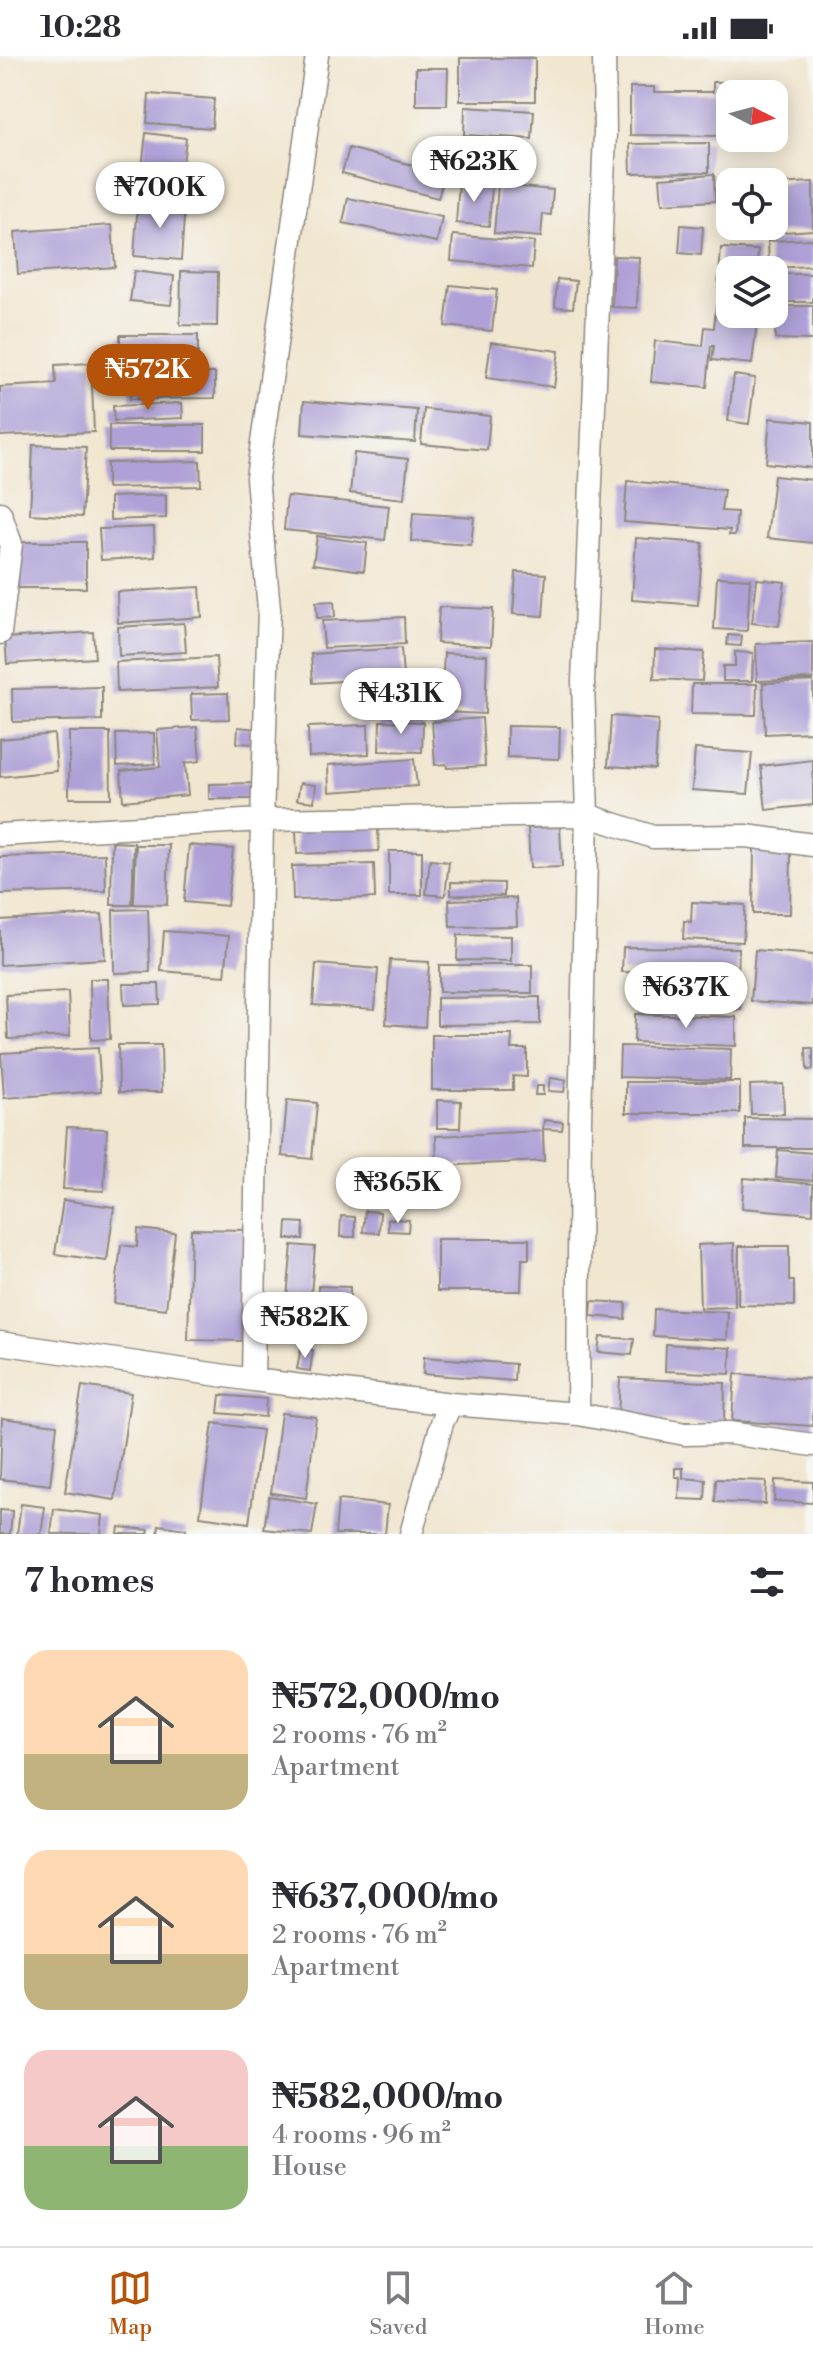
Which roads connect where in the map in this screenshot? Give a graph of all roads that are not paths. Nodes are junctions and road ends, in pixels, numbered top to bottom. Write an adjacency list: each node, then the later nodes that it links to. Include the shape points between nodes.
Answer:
1 (317, 56): 6 (street, via 257,478 269,609)
2 (604, 56): 5 (street, via 583,681)
3 (0, 513): 4 (street, via 11,544)
4 (0, 633)
5 (587, 815): 6 (street); 8 (street, via 653,837 746,836); 12 (street)
6 (262, 820): 7 (street); 10 (street)
7 (0, 835)
8 (813, 845)
9 (0, 1343): 10 (street)
10 (253, 1380): 11 (street)
11 (451, 1404): 12 (street); 14 (street)
12 (578, 1414): 13 (street, via 685,1434 729,1433)
13 (813, 1445)
14 (411, 1534)

